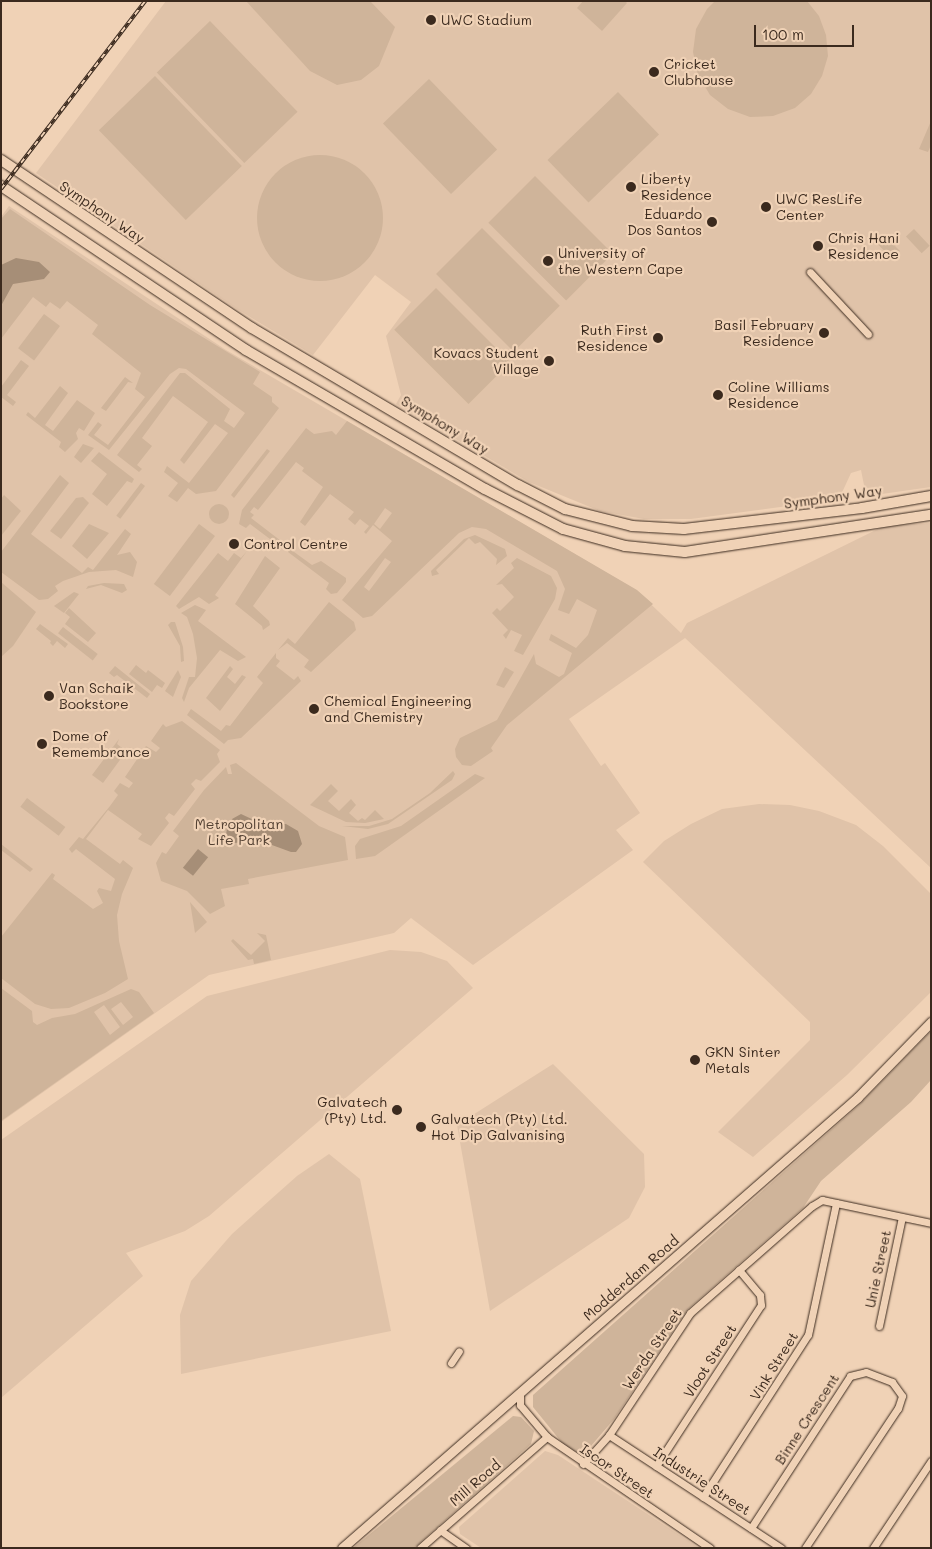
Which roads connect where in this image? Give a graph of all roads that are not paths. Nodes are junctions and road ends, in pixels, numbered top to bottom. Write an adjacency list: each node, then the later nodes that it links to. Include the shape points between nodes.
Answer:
1 (1, 160): 5 (main road, Symphony Way, via 252,328 518,485 580,514 632,526 700,528)
2 (1, 186): 6 (main road, via 246,350 485,489 562,528 625,546 685,552)
3 (810, 272): 4 (street)
4 (868, 334)
5 (931, 496)
6 (931, 515)
7 (931, 1022): 15 (street, Modderdam Road, via 858,1098)
8 (836, 1203): 9 (street); 11 (street, Werda Street, via 822,1200); 23 (street, Vink Street, via 808,1334)
9 (902, 1217): 10 (street); 12 (street, Unie Street)
10 (931, 1223)
11 (739, 1270): 18 (street, Werda Street, via 690,1313); 22 (street, Vloot Street, via 758,1292 761,1305)
12 (879, 1326)
13 (459, 1351): 14 (street)
14 (451, 1362)
15 (520, 1393): 16 (street, Modderdam Road); 17 (street)
16 (509, 1403): 17 (street); 26 (street, Modderdam Road)
17 (520, 1405): 19 (street, Iscor Street)
18 (609, 1435): 21 (street, Werda Street); 22 (street, Industrie Street)
19 (547, 1437): 21 (street, Iscor Street); 25 (street, Mill Road)
20 (931, 1461): 32 (street)
21 (583, 1464): 29 (street, Iscor Street)
22 (656, 1466): 23 (street, Industrie Street)
23 (703, 1497): 24 (street, Industrie Street)
24 (751, 1528): 30 (street, Industrie Street); 31 (street, Binne Crescent, via 850,1376 866,1372 892,1382 902,1396 898,1408)
25 (440, 1530): 27 (street, Mill Road); 28 (street)
26 (342, 1548)
27 (420, 1548)
28 (466, 1548)
29 (710, 1548)
30 (781, 1548)
31 (805, 1548)
32 (873, 1548)

